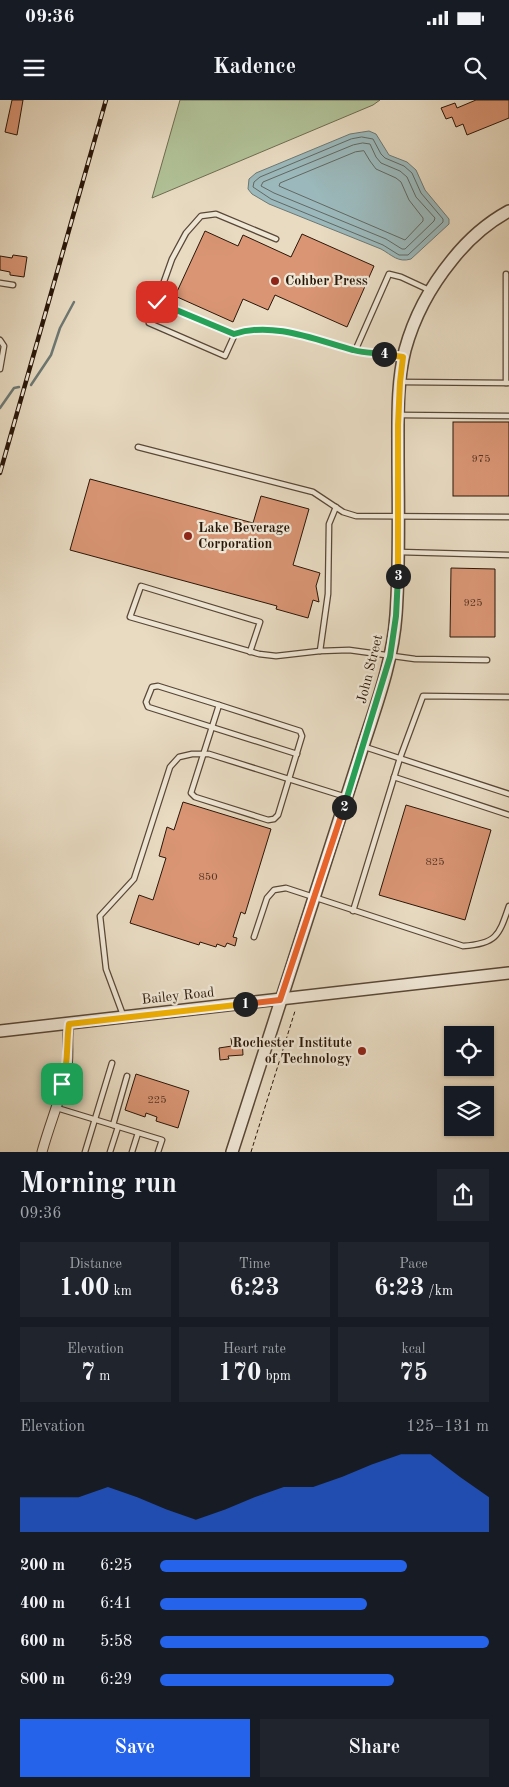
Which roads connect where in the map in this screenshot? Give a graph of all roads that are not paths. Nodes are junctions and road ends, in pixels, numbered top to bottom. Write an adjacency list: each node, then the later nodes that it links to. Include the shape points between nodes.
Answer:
1 (509, 212): 6 (street, John Street, via 481,230 462,248)
2 (276, 239): 7 (lane, via 216,214 201,216 186,233 172,259)
3 (506, 274): 14 (lane)
4 (0, 283): 5 (lane)
5 (13, 285)
6 (430, 291): 10 (lane, via 389,274); 11 (street, John Street)
7 (157, 302): 8 (lane); 8 (lane, via 149,323 224,356)
8 (234, 334): 10 (lane, via 247,330 284,331)
9 (0, 340): 12 (lane, via 4,346)
10 (355, 351): 11 (lane)
11 (403, 357): 13 (street, John Street)
12 (0, 369)
13 (400, 382): 14 (lane); 15 (street, John Street)
14 (507, 383)
15 (399, 414): 16 (lane); 19 (street, John Street)
16 (509, 416)
17 (138, 447): 18 (lane, via 313,492)
18 (336, 507): 19 (lane, via 356,516); 24 (lane, via 329,524 328,594)
19 (398, 516): 20 (lane); 21 (street, John Street)
20 (509, 517)
21 (398, 552): 22 (lane); 25 (street, John Street, via 396,616)
22 (509, 555)
23 (250, 652): 23 (lane, via 130,617 141,586 260,622); 24 (lane, via 276,656)
24 (320, 652): 25 (lane, via 349,650)
25 (390, 657): 26 (lane); 30 (street, John Street)
26 (486, 660)
27 (509, 696): 33 (lane, via 422,696)
28 (219, 705): 29 (lane); 29 (lane, via 158,686 152,686 146,702 148,707); 32 (lane, via 300,731 302,736)
29 (212, 727): 31 (lane); 32 (lane)
30 (363, 746): 33 (lane); 37 (street, John Street)
31 (202, 754): 35 (lane); 35 (lane, via 190,793 268,820 278,815); 45 (lane, via 179,756 170,767 134,879 100,916 106,969)
32 (297, 754): 35 (lane)
33 (400, 758): 34 (lane); 36 (lane)
34 (394, 777): 38 (lane); 41 (lane)
35 (289, 779): 37 (lane)
36 (509, 794)
37 (347, 797): 39 (street, John Street)
38 (509, 815)
39 (315, 898): 41 (lane); 42 (lane, via 286,888 274,890 267,898); 44 (street, John Street)
40 (509, 906): 41 (lane, via 500,931 492,939 478,945 463,946)
41 (353, 911)
42 (254, 937)
43 (509, 974): 44 (street, Bailey Road)
44 (280, 1000): 45 (street, Bailey Road); 59 (street, John Street)
45 (124, 1018): 46 (street, Bailey Road)
46 (69, 1024): 47 (street, Bailey Road); 50 (street, via 66,1074)
47 (0, 1031)
48 (112, 1063): 51 (lane)
49 (127, 1076): 52 (lane)
50 (55, 1107): 51 (lane); 54 (street)
51 (95, 1120): 52 (lane); 55 (lane)
52 (115, 1126): 53 (lane); 56 (lane)
53 (138, 1133): 57 (lane); 58 (lane, via 162,1140)
54 (42, 1152)
55 (85, 1152)
56 (110, 1152)
57 (132, 1152)
58 (158, 1152)
59 (232, 1152)

